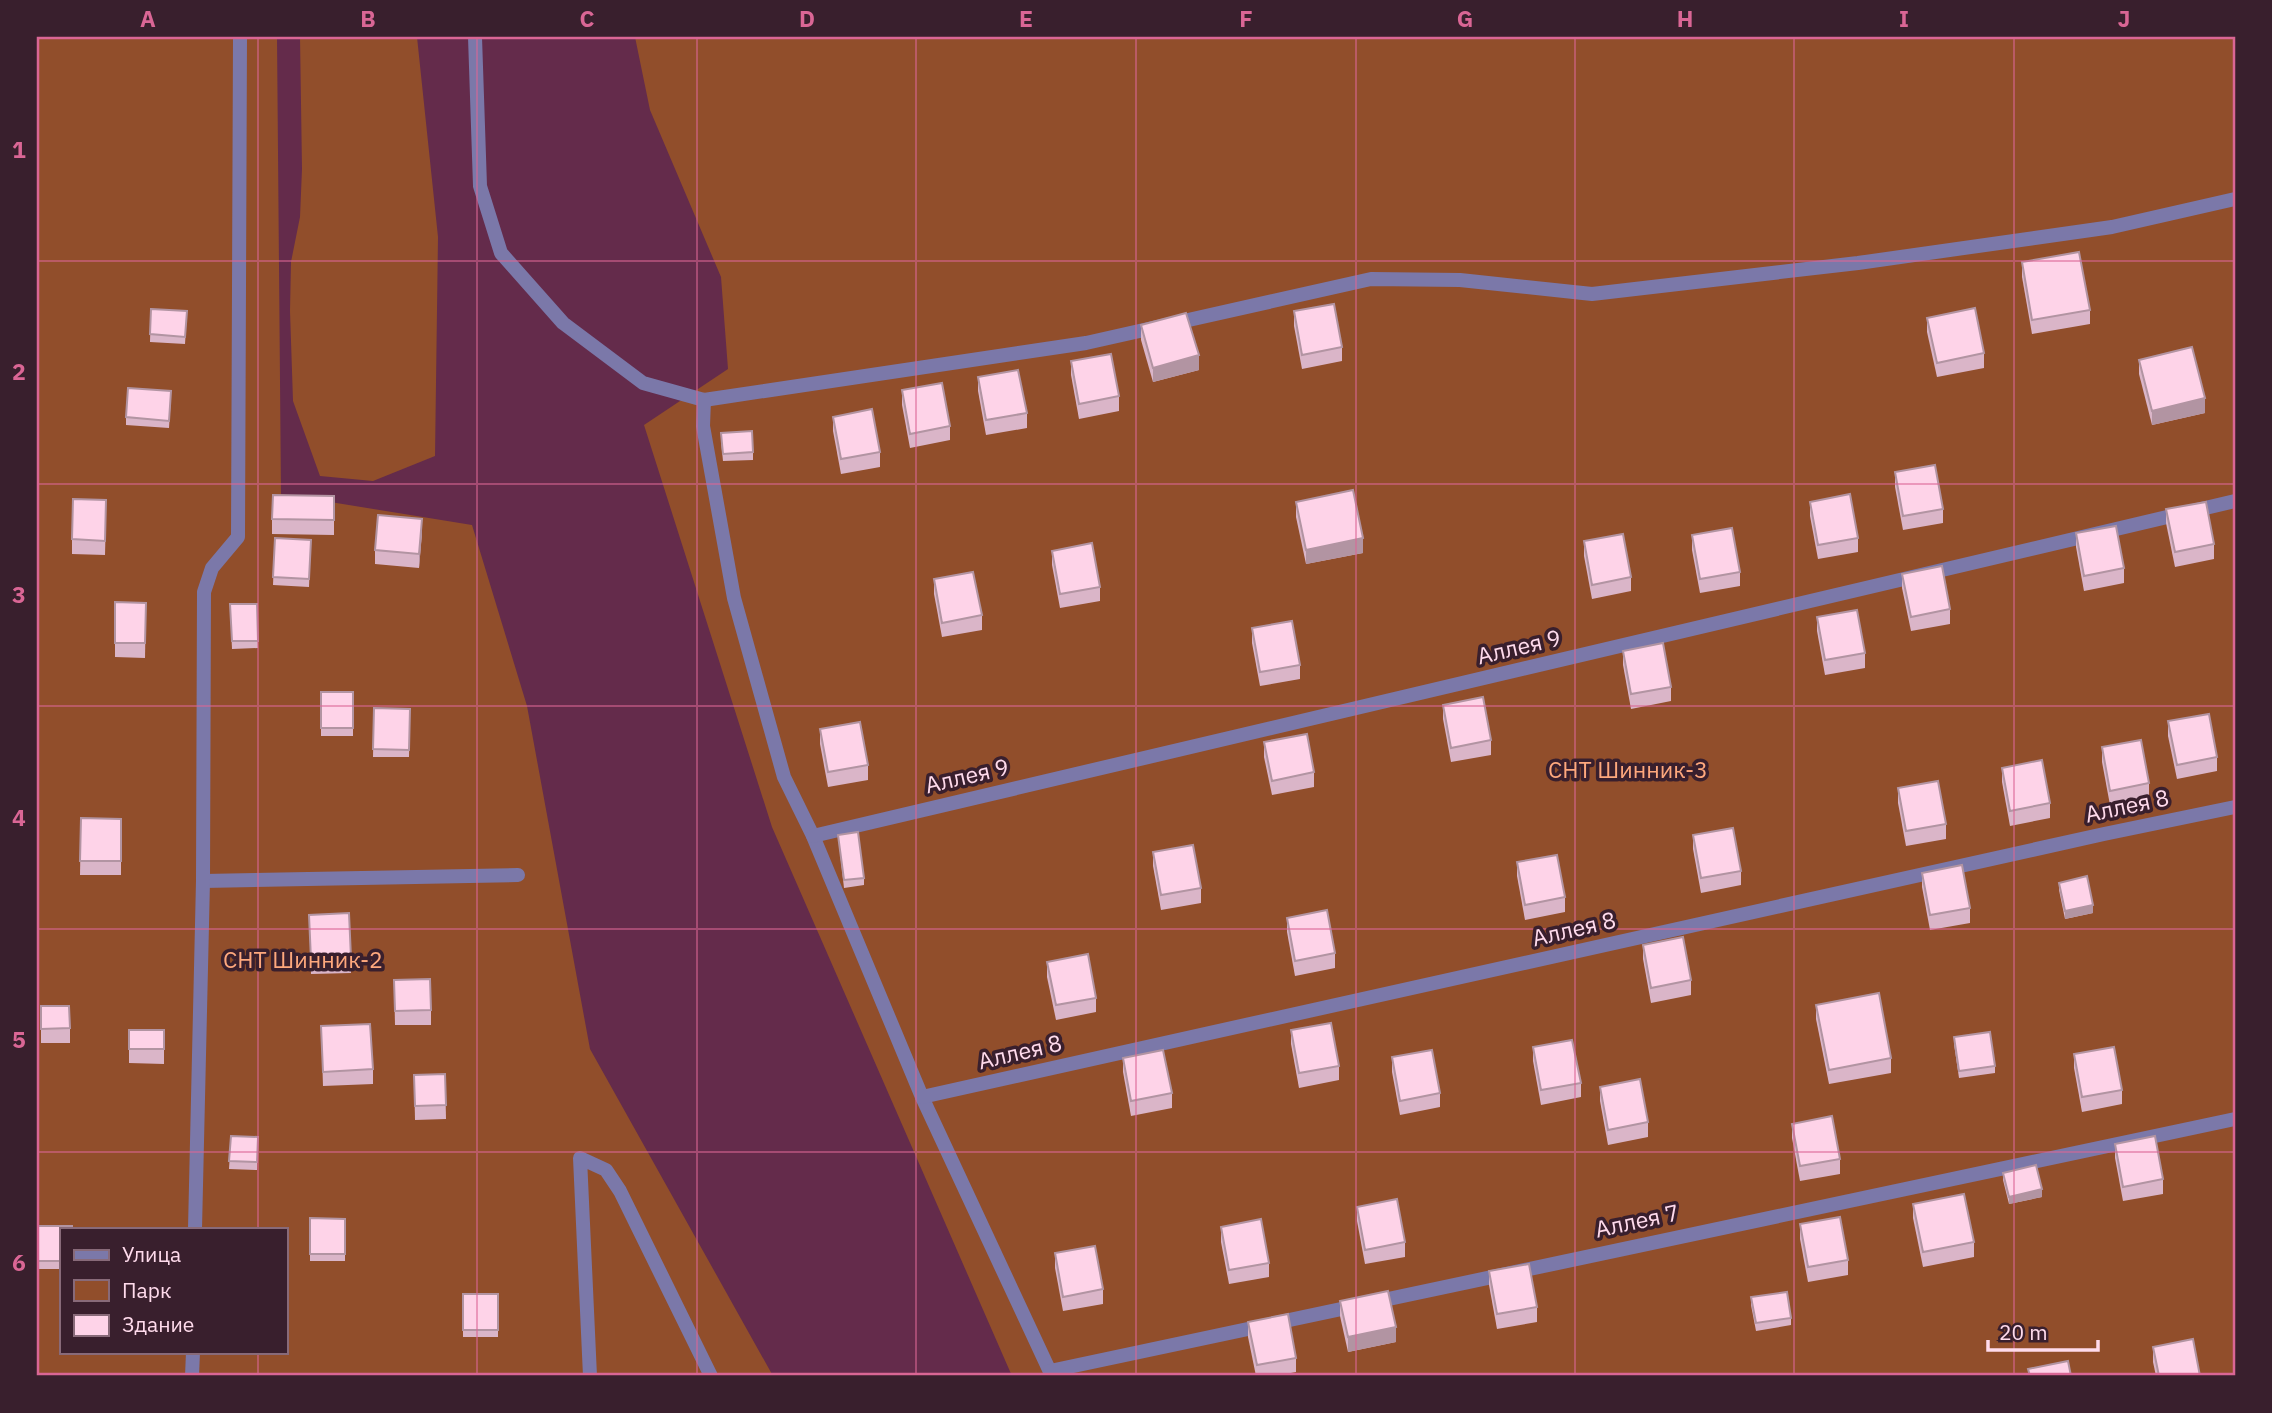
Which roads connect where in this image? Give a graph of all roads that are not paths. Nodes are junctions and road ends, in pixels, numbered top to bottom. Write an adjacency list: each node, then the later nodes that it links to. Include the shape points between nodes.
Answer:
1 (240, 37): 9 (street, via 238,537 212,568 204,592)
2 (475, 37): 4 (street, via 480,186 501,253 562,323 643,383)
3 (2235, 199): 4 (street, via 2112,227 1858,263 1592,293 1460,280 1371,279 1086,343)
4 (704, 400): 7 (street, via 703,426 734,598 784,777)
5 (2235, 501): 7 (street, Аллея 9)
6 (2235, 807): 10 (street, Аллея 8)
7 (813, 836): 10 (street)
8 (518, 875): 9 (street)
9 (203, 881): 12 (street)
10 (922, 1097): 14 (street)
11 (2235, 1119): 14 (street, Аллея 7)
12 (195, 1228)
13 (192, 1354): 15 (street)
14 (1051, 1374)
15 (192, 1376)
16 (590, 1376): 17 (street, via 580,1158 606,1170 620,1191)
17 (711, 1376)

